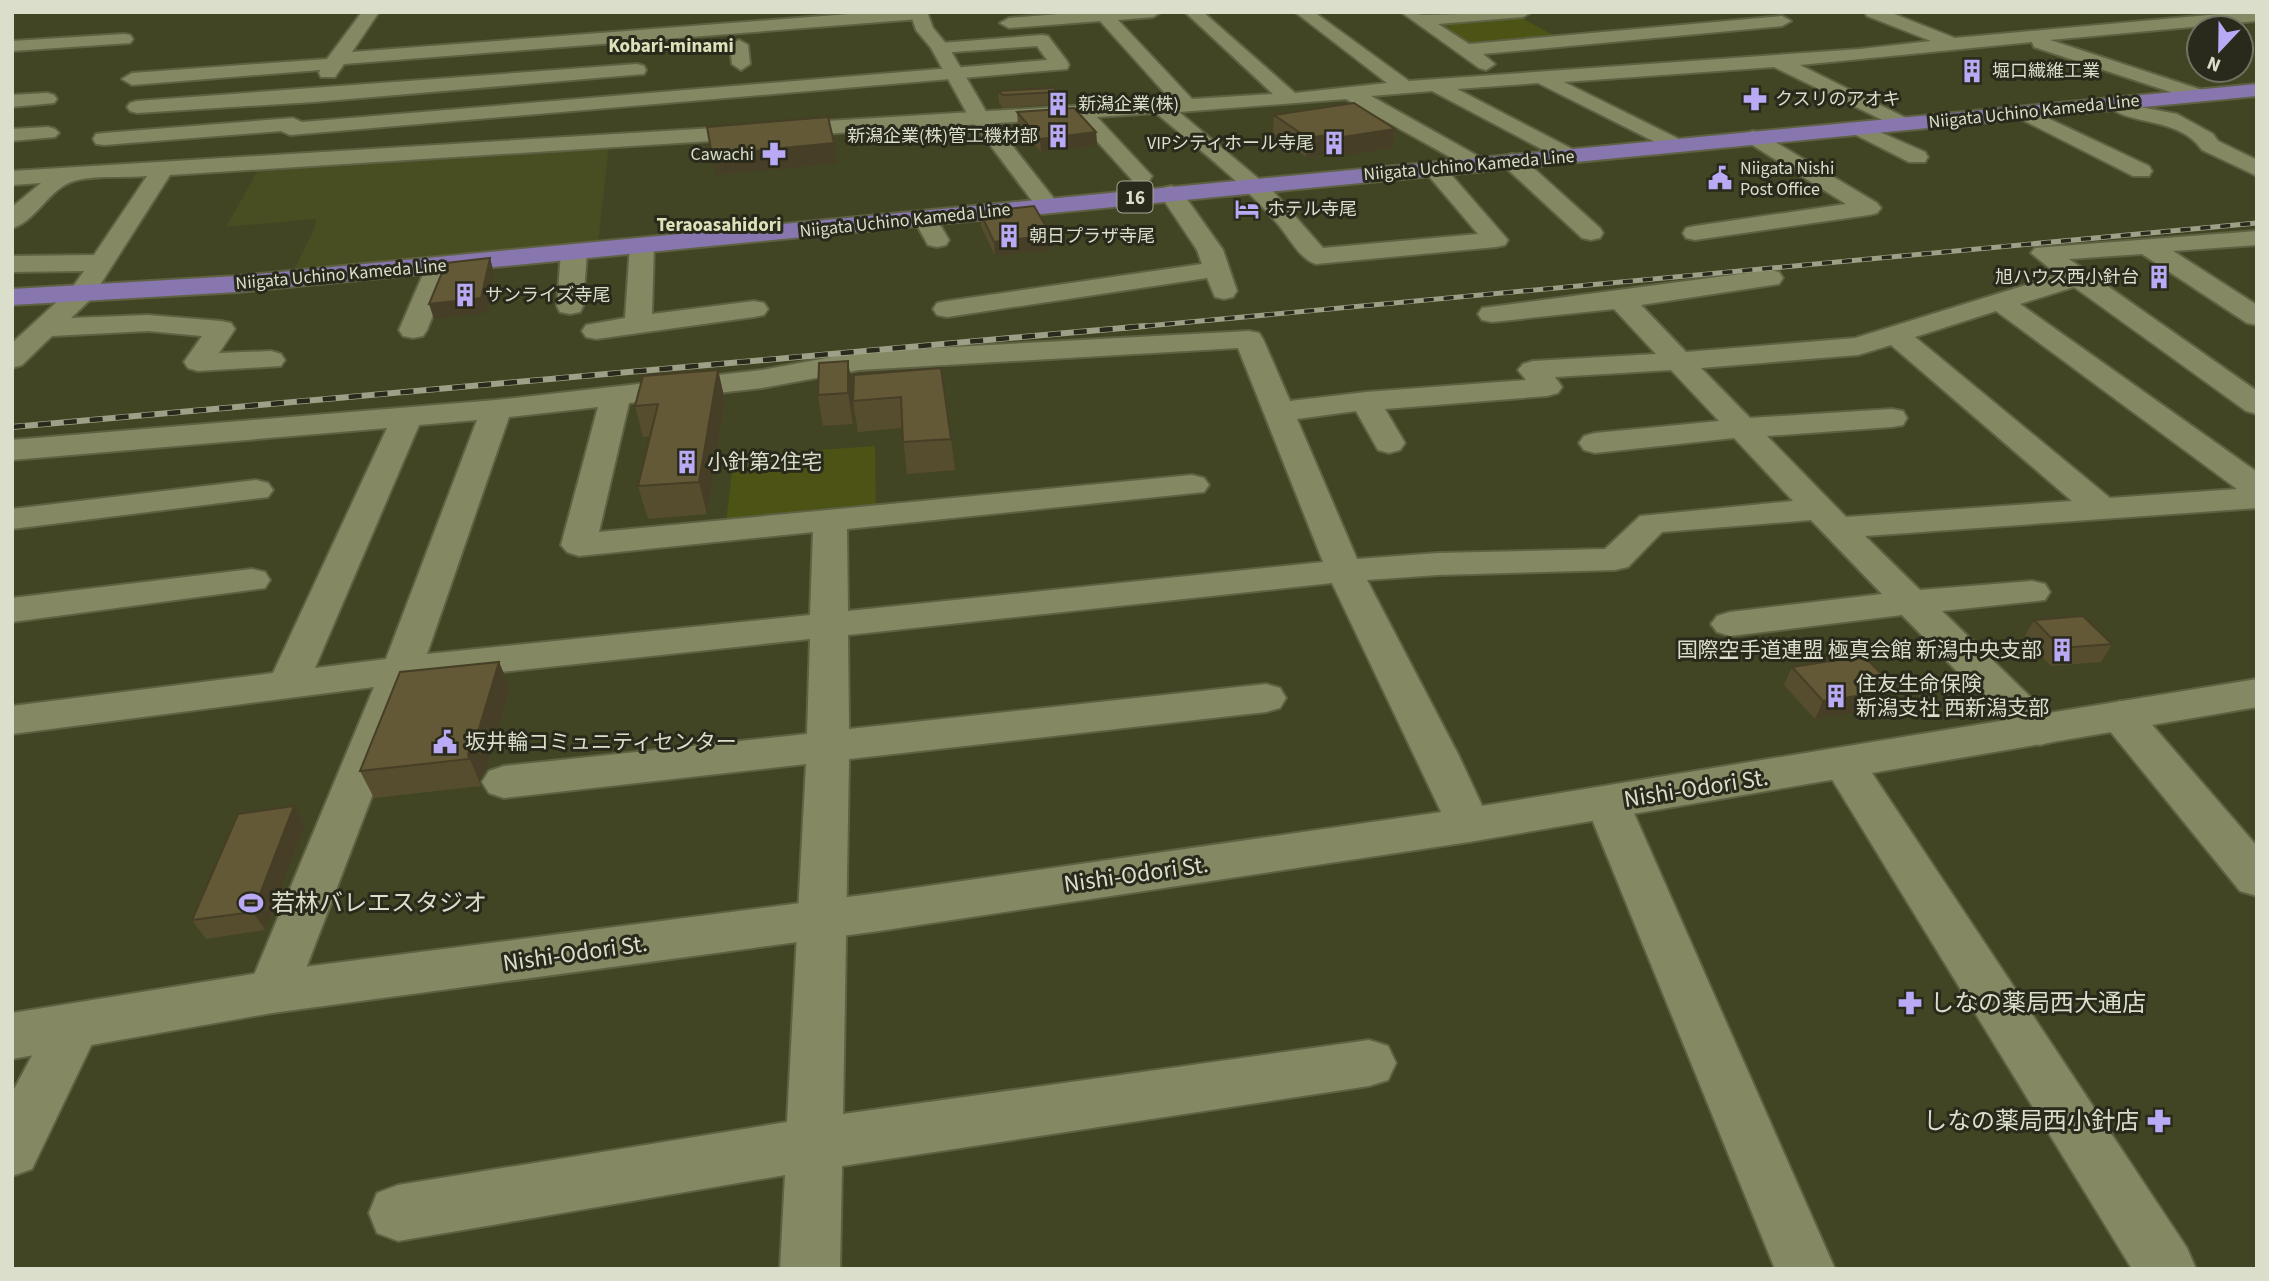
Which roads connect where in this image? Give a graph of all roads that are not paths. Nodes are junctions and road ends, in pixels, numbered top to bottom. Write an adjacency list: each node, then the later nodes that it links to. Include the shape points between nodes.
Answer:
1 (371, 12): 20 (street)
2 (637, 12): 32 (street)
3 (1153, 12): 10 (street)
4 (1193, 12): 49 (street)
5 (1304, 12): 43 (street)
6 (1523, 12): 11 (street)
7 (1761, 12): 21 (street, via 1787,24)
8 (1873, 12): 27 (street)
9 (2164, 12): 13 (street)
10 (1105, 16): 16 (street); 53 (street)
11 (1415, 16): 31 (street)
12 (920, 19): 17 (street); 30 (street); 32 (street)
13 (2185, 19)
14 (2004, 22): 22 (street)
15 (2185, 23): 19 (street)
16 (994, 24)
17 (953, 28)
18 (384, 30): 20 (street)
19 (2117, 30): 22 (street); 26 (street)
20 (357, 32): 36 (street)
21 (1627, 37): 31 (street); 37 (street)
22 (2034, 37): 27 (street); 46 (street)
23 (124, 39): 29 (street)
24 (780, 41): 28 (street)
25 (1827, 41): 33 (street)
26 (2154, 43)
27 (1952, 44): 33 (street)
28 (738, 45): 32 (street); 35 (street)
29 (12, 46)
30 (940, 48): 38 (street); 38 (street, via 1042,40 1060,65)
31 (1466, 50): 40 (street)
32 (636, 53): 36 (street); 47 (street); 50 (street)
33 (1860, 55): 34 (street)
34 (1777, 61): 37 (street); 60 (street)
35 (741, 64)
36 (332, 67): 39 (street); 47 (street)
37 (1688, 68): 41 (street)
38 (955, 74): 50 (street); 59 (street)
39 (132, 79)
40 (1510, 79): 41 (street); 42 (street)
41 (1544, 79): 69 (street)
42 (1435, 85): 43 (street); 70 (street)
43 (1405, 87): 45 (street)
44 (2257, 90): 46 (main road, Niigata Uchino Kameda Line / 16)
45 (1350, 93): 49 (street); 74 (street)
46 (2198, 95): 52 (main road, Niigata Uchino Kameda Line / 16)
47 (314, 96): 54 (street); 61 (street)
48 (47, 99): 51 (street)
49 (1290, 99): 53 (street)
50 (637, 100): 61 (street); 66 (street)
51 (12, 101)
52 (2116, 103): 56 (main road, Niigata Uchino Kameda Line / 16); 77 (street, via 2135,112 2170,118)
53 (1186, 105): 55 (street)
54 (136, 107)
55 (1161, 107): 57 (street); 82 (street)
56 (2071, 107): 58 (main road, Niigata Uchino Kameda Line / 16); 62 (street, via 2096,118 2089,121)
57 (1081, 112): 59 (street); 80 (street)
58 (2024, 113): 60 (main road, Niigata Uchino Kameda Line / 16); 78 (street)
59 (979, 117): 66 (street); 84 (street)
60 (1903, 124): 63 (main road, Niigata Uchino Kameda Line / 16)
61 (292, 126): 68 (street); 72 (street)
62 (2102, 127)
63 (1858, 128): 67 (main road, Niigata Uchino Kameda Line / 16); 71 (street)
64 (48, 133): 65 (street)
65 (12, 135)
66 (637, 137): 72 (street)
67 (1753, 137): 69 (main road, Niigata Uchino Kameda Line / 16); 88 (street, via 1869,208)
68 (104, 139)
69 (1675, 146): 70 (main road, Niigata Uchino Kameda Line / 16)
70 (1568, 156): 73 (main road, Niigata Uchino Kameda Line / 16)
71 (1917, 157)
72 (264, 161): 75 (street)
73 (1512, 161): 74 (main road, Niigata Uchino Kameda Line / 16); 87 (street)
74 (1477, 165): 76 (main road, Niigata Uchino Kameda Line / 16)
75 (164, 167): 79 (street); 94 (street)
76 (1433, 168): 82 (main road, Niigata Uchino Kameda Line / 16); 82 (street, via 1496,240 1316,256 1298,230)
77 (2257, 169)
78 (2141, 171)
79 (67, 174): 81 (street); 86 (street)
80 (1141, 176)
81 (12, 178)
82 (1252, 186): 83 (main road, Niigata Uchino Kameda Line / 16)
83 (1171, 193): 84 (main road, Niigata Uchino Kameda Line / 16); 105 (street, via 1210,250 1220,280)
84 (1047, 205): 85 (main road, Niigata Uchino Kameda Line / 16)
85 (925, 218): 89 (street); 91 (main road, Niigata Uchino Kameda Line / 16)
86 (12, 221)
87 (1591, 233)
88 (1695, 233)
89 (937, 240)
90 (2254, 240): 92 (street)
91 (642, 245): 93 (main road, Niigata Uchino Kameda Line / 16); 108 (street)
92 (2149, 247): 97 (street, via 2044,253); 107 (street)
93 (574, 252): 96 (main road, Niigata Uchino Kameda Line / 16); 103 (street)
94 (102, 263): 95 (street); 99 (street)
95 (12, 264)
96 (440, 265): 99 (main road, Niigata Uchino Kameda Line / 16); 110 (street)
97 (2078, 277): 102 (street); 118 (street)
98 (1770, 278): 101 (street)
99 (82, 293): 100 (main road, Niigata Uchino Kameda Line / 16); 109 (street)
100 (12, 297)
101 (1621, 300): 106 (street); 115 (street)
102 (2002, 303): 112 (street); 128 (street)
103 (570, 306)
104 (754, 309): 108 (street)
105 (947, 309)
106 (1492, 314)
107 (2257, 317)
108 (638, 324): 111 (street)
109 (46, 328): 113 (street); 114 (street, via 149,323 221,329 195,368)
110 (413, 330)
111 (596, 331)
112 (1895, 334): 115 (street, via 1858,346); 131 (street)
113 (12, 359)
114 (271, 360)
115 (1679, 361): 117 (street, via 1533,370 1547,387); 123 (street)
116 (616, 395): 119 (street); 120 (street, via 762,379 859,361 1249,339); 134 (street, via 579,545)
117 (1366, 401): 120 (street); 124 (street)
118 (2257, 405)
119 (496, 409): 121 (street); 142 (street)
120 (1278, 412): 135 (street)
121 (407, 417): 126 (street); 143 (street)
122 (1892, 418): 123 (street)
123 (1741, 428): 125 (street); 133 (street)
124 (1389, 443)
125 (1595, 443)
126 (16, 453)
127 (1192, 485): 134 (street)
128 (2257, 488)
129 (256, 490): 132 (street)
130 (2257, 498): 131 (street)
131 (2101, 508): 133 (street)
132 (12, 519)
133 (1828, 519): 135 (street, via 1652,523 1615,559); 138 (street)
134 (830, 522): 140 (street)
135 (1344, 571): 140 (street); 153 (street)
136 (252, 580): 139 (street)
137 (2032, 592): 138 (street)
138 (1911, 602): 141 (street); 148 (street)
139 (12, 610)
140 (827, 624): 142 (street); 149 (street)
141 (1730, 624)
142 (401, 670): 143 (street); 156 (street)
143 (288, 684): 147 (street)
144 (2257, 693): 146 (street, Nishi-Odori St.)
145 (1266, 698): 149 (street)
146 (2120, 715): 148 (street, Nishi-Odori St.); 154 (street)
147 (12, 720)
148 (2040, 731): 150 (street, Nishi-Odori St.)
149 (828, 744): 151 (street); 155 (street)
150 (1843, 763): 152 (street, Nishi-Odori St.); 165 (street)
151 (504, 782)
152 (1607, 802): 153 (street, Nishi-Odori St.); 164 (street)
153 (1469, 825): 155 (street, Nishi-Odori St.)
154 (2257, 878)
155 (822, 918): 156 (street, Nishi-Odori St.); 160 (street)
156 (272, 992): 157 (street, Nishi-Odori St.)
157 (75, 1025): 158 (street, Nishi-Odori St.); 161 (street)
158 (12, 1036)
159 (1369, 1063): 160 (street)
160 (814, 1144): 162 (street); 163 (street)
161 (12, 1150)
162 (398, 1213)
163 (810, 1269)
164 (1805, 1269)
165 (2166, 1269)

